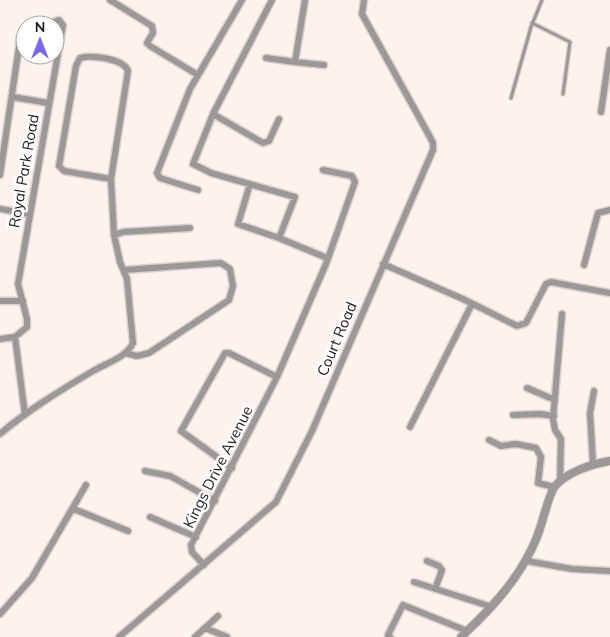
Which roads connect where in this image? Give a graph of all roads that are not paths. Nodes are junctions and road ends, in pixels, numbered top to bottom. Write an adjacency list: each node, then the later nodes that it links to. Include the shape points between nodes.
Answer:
1 (110, 0): 14 (street, via 152,26 153,33 147,43 150,46)
2 (242, 0): 14 (street)
3 (272, 0): 20 (street)
4 (305, 0): 10 (street)
5 (364, 0): 34 (street, Court Road, via 362,14 434,143)
6 (542, 0): 7 (lane)
7 (532, 23): 15 (lane, via 570,42); 17 (lane)
8 (610, 50): 19 (street)
9 (266, 58): 10 (street)
10 (295, 62): 13 (street)
11 (17, 65): 16 (street, Royal Park Road)
12 (55, 65): 18 (street, Royal Park Road)
13 (324, 65)
14 (198, 75): 26 (street, via 157,173 160,178)
15 (563, 94)
16 (13, 96): 18 (street); 23 (street, Royal Park Road)
17 (511, 98)
18 (48, 103): 29 (street, Royal Park Road)
19 (601, 112)
20 (214, 114): 21 (street, via 263,143 269,141); 25 (street, via 194,166)
21 (279, 119)
22 (323, 170): 33 (street, via 355,178)
23 (0, 175)
24 (111, 179): 24 (street, via 128,71 124,65 86,56 77,61 59,166 64,171); 31 (street)
25 (250, 184): 32 (street, via 238,224); 32 (street, via 295,197)
26 (198, 190)
27 (0, 209): 29 (street)
28 (610, 210): 35 (street, via 598,213)
29 (29, 214): 39 (street, Royal Park Road, via 18,284)
30 (190, 228): 31 (street)
31 (114, 235): 36 (street)
32 (280, 238): 33 (street)
33 (327, 258): 45 (street, Kings Drive Avenue)
34 (383, 264): 40 (street); 69 (street, Court Road, via 298,461 276,502)
35 (584, 265)
36 (124, 270): 44 (street, via 128,279 133,334 133,343); 44 (street, via 221,263 230,269 233,281 229,300 174,338 141,356)
37 (610, 293): 40 (street, via 551,282 546,284 521,327)
38 (0, 301): 39 (street)
39 (23, 302): 42 (street, Royal Park Road, via 27,327)
40 (472, 304): 52 (street)
41 (562, 314): 48 (street)
42 (14, 338): 43 (street); 50 (street)
43 (0, 339)
44 (125, 353): 50 (street)
45 (277, 377): 57 (street, Kings Drive Avenue); 57 (street, via 225,353 185,420 181,431)
46 (527, 388): 48 (street)
47 (594, 391): 56 (street, via 590,413)
48 (556, 400): 51 (street)
49 (512, 414): 51 (street)
50 (25, 415): 53 (street)
51 (554, 416): 59 (street, via 555,430 562,440)
52 (410, 427)
53 (0, 434)
54 (488, 440): 61 (street, via 501,446 516,444 538,449 541,463 538,483)
55 (610, 461): 56 (street)
56 (593, 464): 59 (street)
57 (232, 468): 62 (street, Kings Drive Avenue)
58 (145, 471): 62 (street, via 170,476)
59 (560, 480): 61 (street)
60 (86, 485): 63 (street)
61 (554, 487): 68 (street)
62 (215, 501): 66 (street, Kings Drive Avenue)
63 (74, 509): 65 (street); 74 (street, via 32,578)
64 (150, 517): 66 (street)
65 (128, 531)
66 (196, 537): 69 (street, Kings Drive Avenue, via 191,545 192,552)
67 (427, 561): 72 (street, via 442,570)
68 (526, 561): 70 (street, via 572,569); 73 (street)
69 (204, 565): 78 (street, Court Road)
70 (610, 571)
71 (414, 582): 72 (street)
72 (434, 589): 73 (street)
73 (492, 607): 77 (street)
74 (0, 614)
75 (218, 616): 76 (street)
76 (205, 628): 79 (street); 80 (street)
77 (467, 631): 81 (street, via 403,605 392,622); 82 (street)
78 (119, 637)
79 (195, 637)
80 (227, 637)
81 (390, 637)
82 (461, 637)

